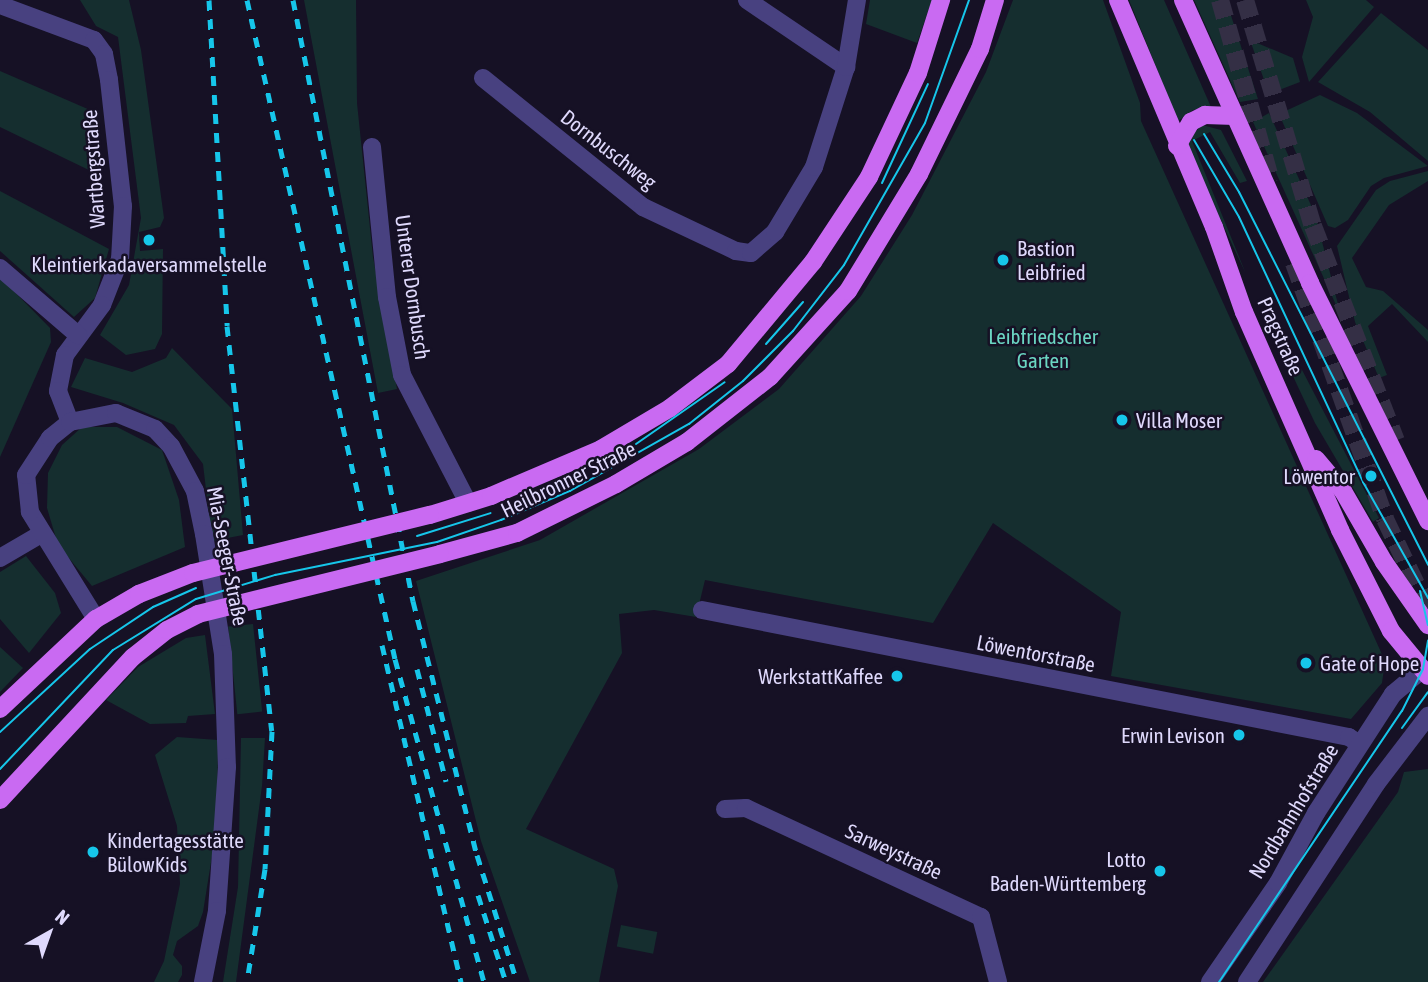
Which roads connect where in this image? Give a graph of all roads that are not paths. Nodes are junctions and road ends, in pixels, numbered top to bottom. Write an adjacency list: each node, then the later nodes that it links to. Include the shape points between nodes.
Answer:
1 (747, 0): 8 (street)
2 (857, 0): 8 (street)
3 (941, 0): 17 (main road, Heilbronner Straße, via 918,73 869,177 813,262 737,355 691,394 601,449)
4 (995, 0): 28 (main road, Heilbronner Straße, bridge, via 980,49 919,174 848,291 770,377 687,442 616,484 517,533 198,614 167,630 133,657)
5 (1118, 0): 12 (main road, Pragstraße)
6 (1183, 0): 10 (main road)
7 (0, 5): 14 (street, Wartbergstraße, via 94,40 104,54 123,206 120,259 102,305)
8 (846, 66): 9 (street, Dornbuschweg, via 814,167 775,232 751,253 736,251 643,207)
9 (483, 78)
10 (1235, 117): 12 (main road, via 1205,116 1191,122); 18 (main road)
11 (372, 146): 17 (street, Unterer Dornbusch, via 387,297 402,375)
12 (1177, 146): 16 (main road, Pragstraße)
13 (0, 268): 14 (street)
14 (78, 335): 15 (street, Wartbergstraße, via 65,355 58,391)
15 (70, 422): 19 (street, via 50,438 26,475 25,495); 30 (street, Mia-Seeger-Straße, via 104,414 138,419 171,446 195,491 223,654 227,755 217,911)
16 (1305, 445): 23 (main road, via 1343,491); 24 (main road, Pragstraße, via 1368,588 1396,639)
17 (468, 503): 22 (main road, Heilbronner Straße, bridge, via 193,573 139,594)
18 (1428, 521)
19 (41, 534): 20 (street); 22 (street)
20 (0, 558)
21 (700, 608): 27 (street, Löwentorstraße, via 1349,737)
22 (96, 619): 25 (main road, Heilbronner Straße)
23 (1428, 625)
24 (1426, 670): 27 (street, Nordbahnhofstraße, via 1393,694)
25 (0, 709)
26 (1428, 716): 33 (street, via 1376,784)
27 (1359, 744): 32 (street, Nordbahnhofstraße, via 1278,884)
28 (0, 800)
29 (725, 808): 31 (street, Sarweystraße, via 746,808 981,917)
30 (203, 982)
31 (998, 982)
32 (1210, 982)
33 (1247, 982)

